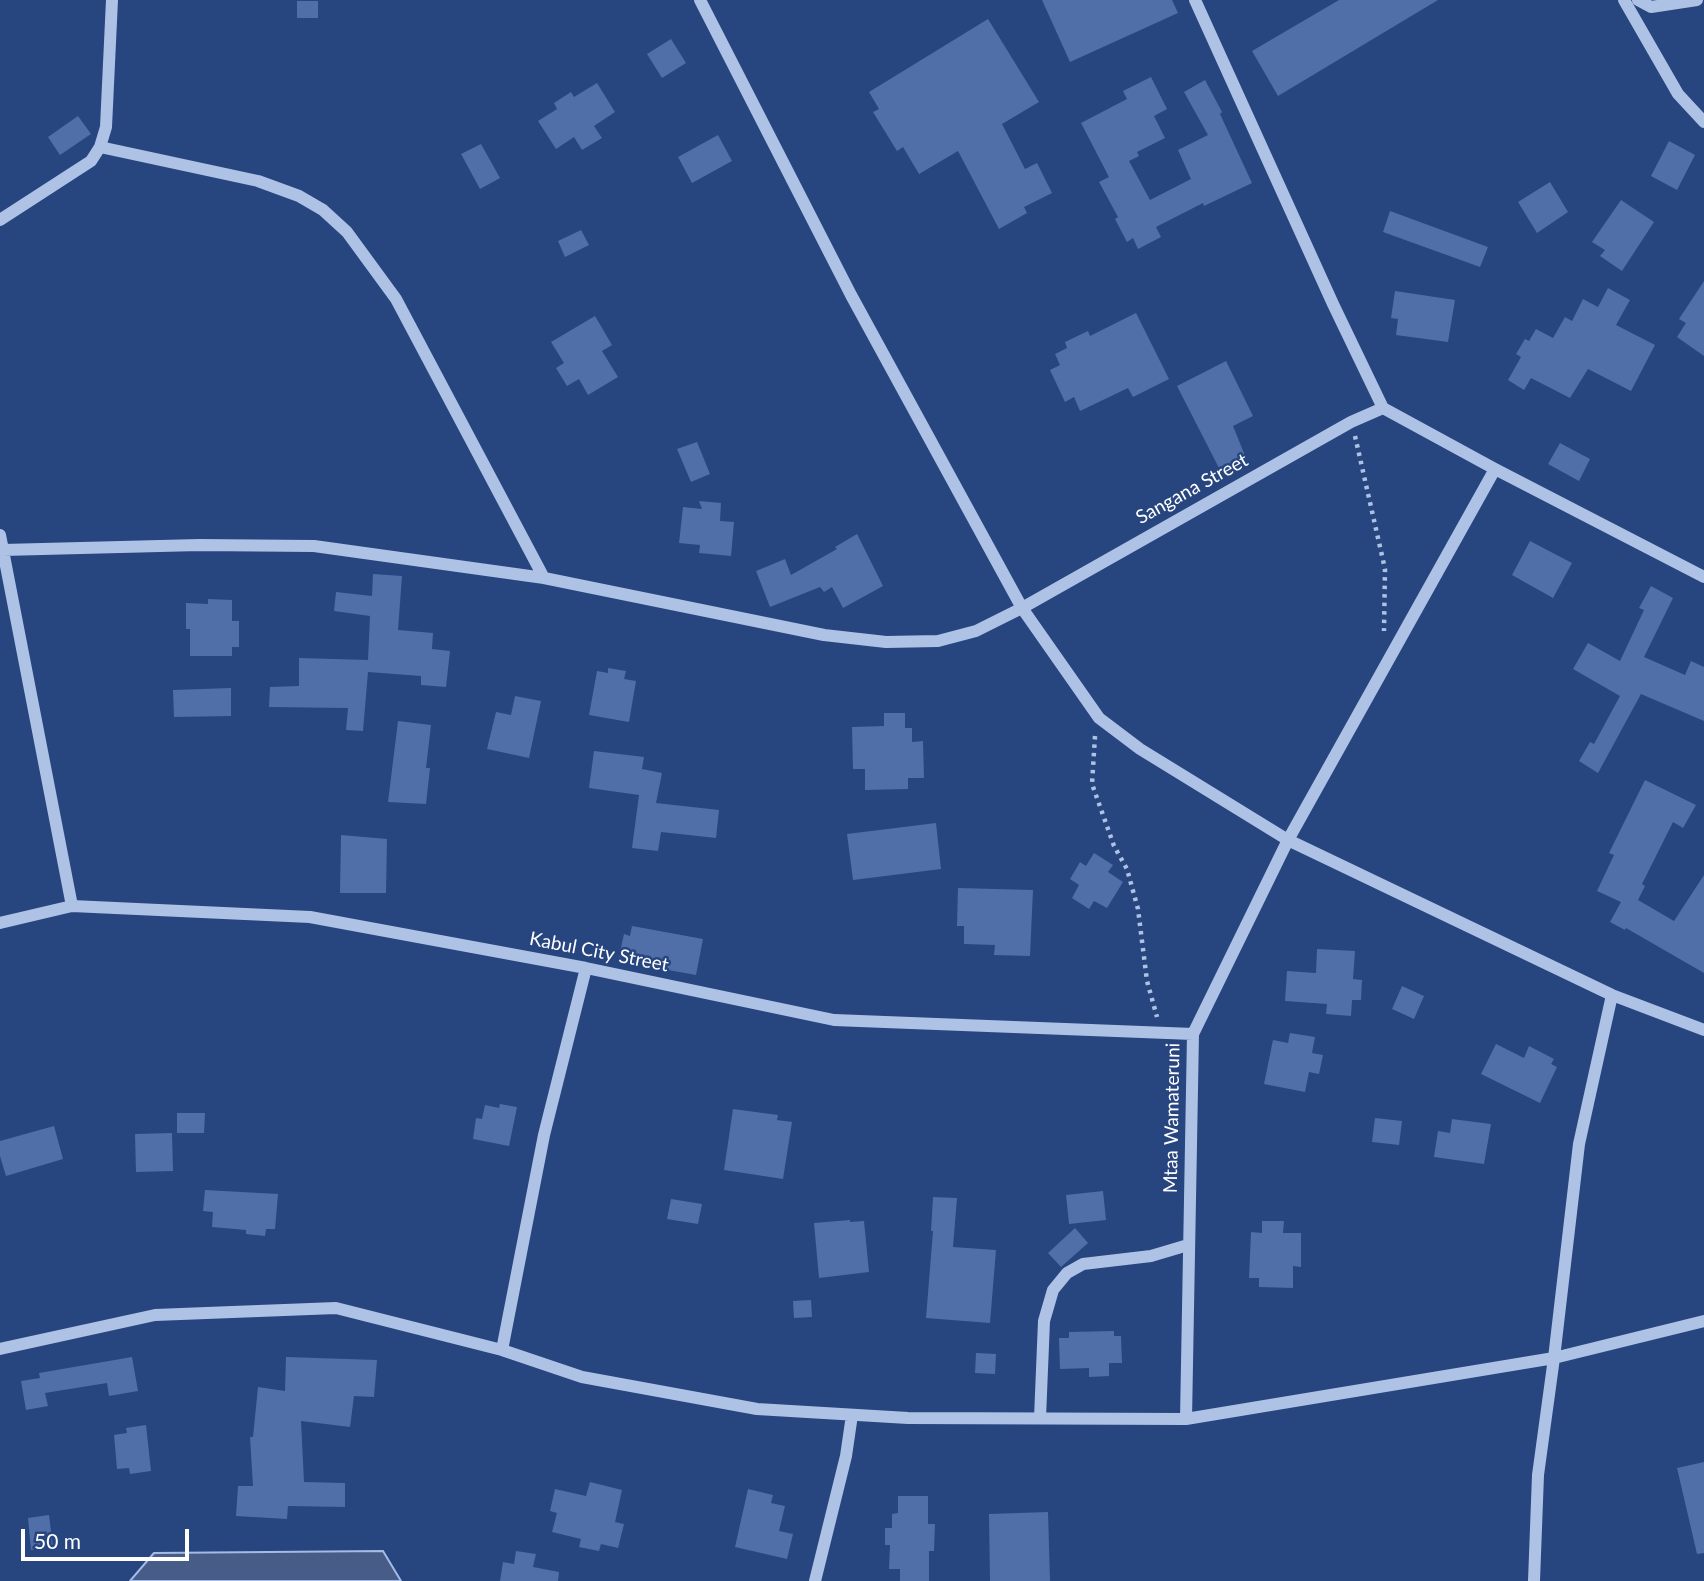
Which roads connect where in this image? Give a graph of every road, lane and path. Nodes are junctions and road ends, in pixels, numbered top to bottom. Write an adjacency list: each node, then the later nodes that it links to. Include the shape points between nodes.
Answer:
1 (112, 0): 8 (street, via 106,127)
2 (700, 0): 17 (street, via 851,295)
3 (1195, 0): 10 (street)
4 (1624, 0): 7 (street, via 1678,94)
5 (1638, 0): 6 (street, via 1650,7)
6 (1697, 0)
7 (1704, 122)
8 (100, 147): 9 (street, via 91,161); 16 (street, via 258,181 299,196 347,232 396,299)
9 (0, 220)
10 (1383, 408): 11 (street, Sangana Street); 12 (street)
11 (1351, 422): 17 (street, Sangana Street); 18 (path, via 1385,569)
12 (1495, 469): 15 (street); 18 (street, Mtaa Wamateruni)
13 (0, 535): 14 (street)
14 (3, 550): 16 (street, Sangana Street, via 314,546); 21 (street)
15 (1704, 577)
16 (544, 578): 17 (street, Sangana Street, via 824,635 886,642 937,641 964,635)
17 (1022, 608): 19 (street)
18 (1384, 667): 20 (street, Mtaa Wamateruni)
19 (1099, 718): 20 (street, via 1140,749); 26 (path, via 1092,784 1127,869 1138,909 1147,981)
20 (1288, 840): 24 (street); 27 (street, Mtaa Wamateruni)
21 (72, 906): 22 (street, Kabul City Street); 23 (street, Kabul City Street, via 310,916)
22 (0, 923)
23 (586, 968): 26 (street, Kabul City Street, via 834,1020); 31 (street, via 544,1135)
24 (1612, 995): 25 (street); 32 (street, via 1579,1144)
25 (1704, 1030)
26 (1162, 1033): 27 (street, Kabul City Street)
27 (1193, 1034): 28 (street, Mtaa Wamateruni)
28 (1188, 1245): 34 (street, via 1151,1256 1083,1264 1067,1273 1054,1290 1044,1321); 35 (street, Mtaa Wamateruni)
29 (1704, 1321): 32 (street)
30 (0, 1349): 31 (street, via 155,1315 337,1308)
31 (502, 1350): 33 (street, via 582,1377 744,1407)
32 (1554, 1358): 35 (street); 37 (street, via 1538,1475)
33 (852, 1415): 34 (street); 36 (street)
34 (1040, 1418): 35 (street)
35 (1186, 1419)
36 (815, 1581)
37 (1534, 1581)

